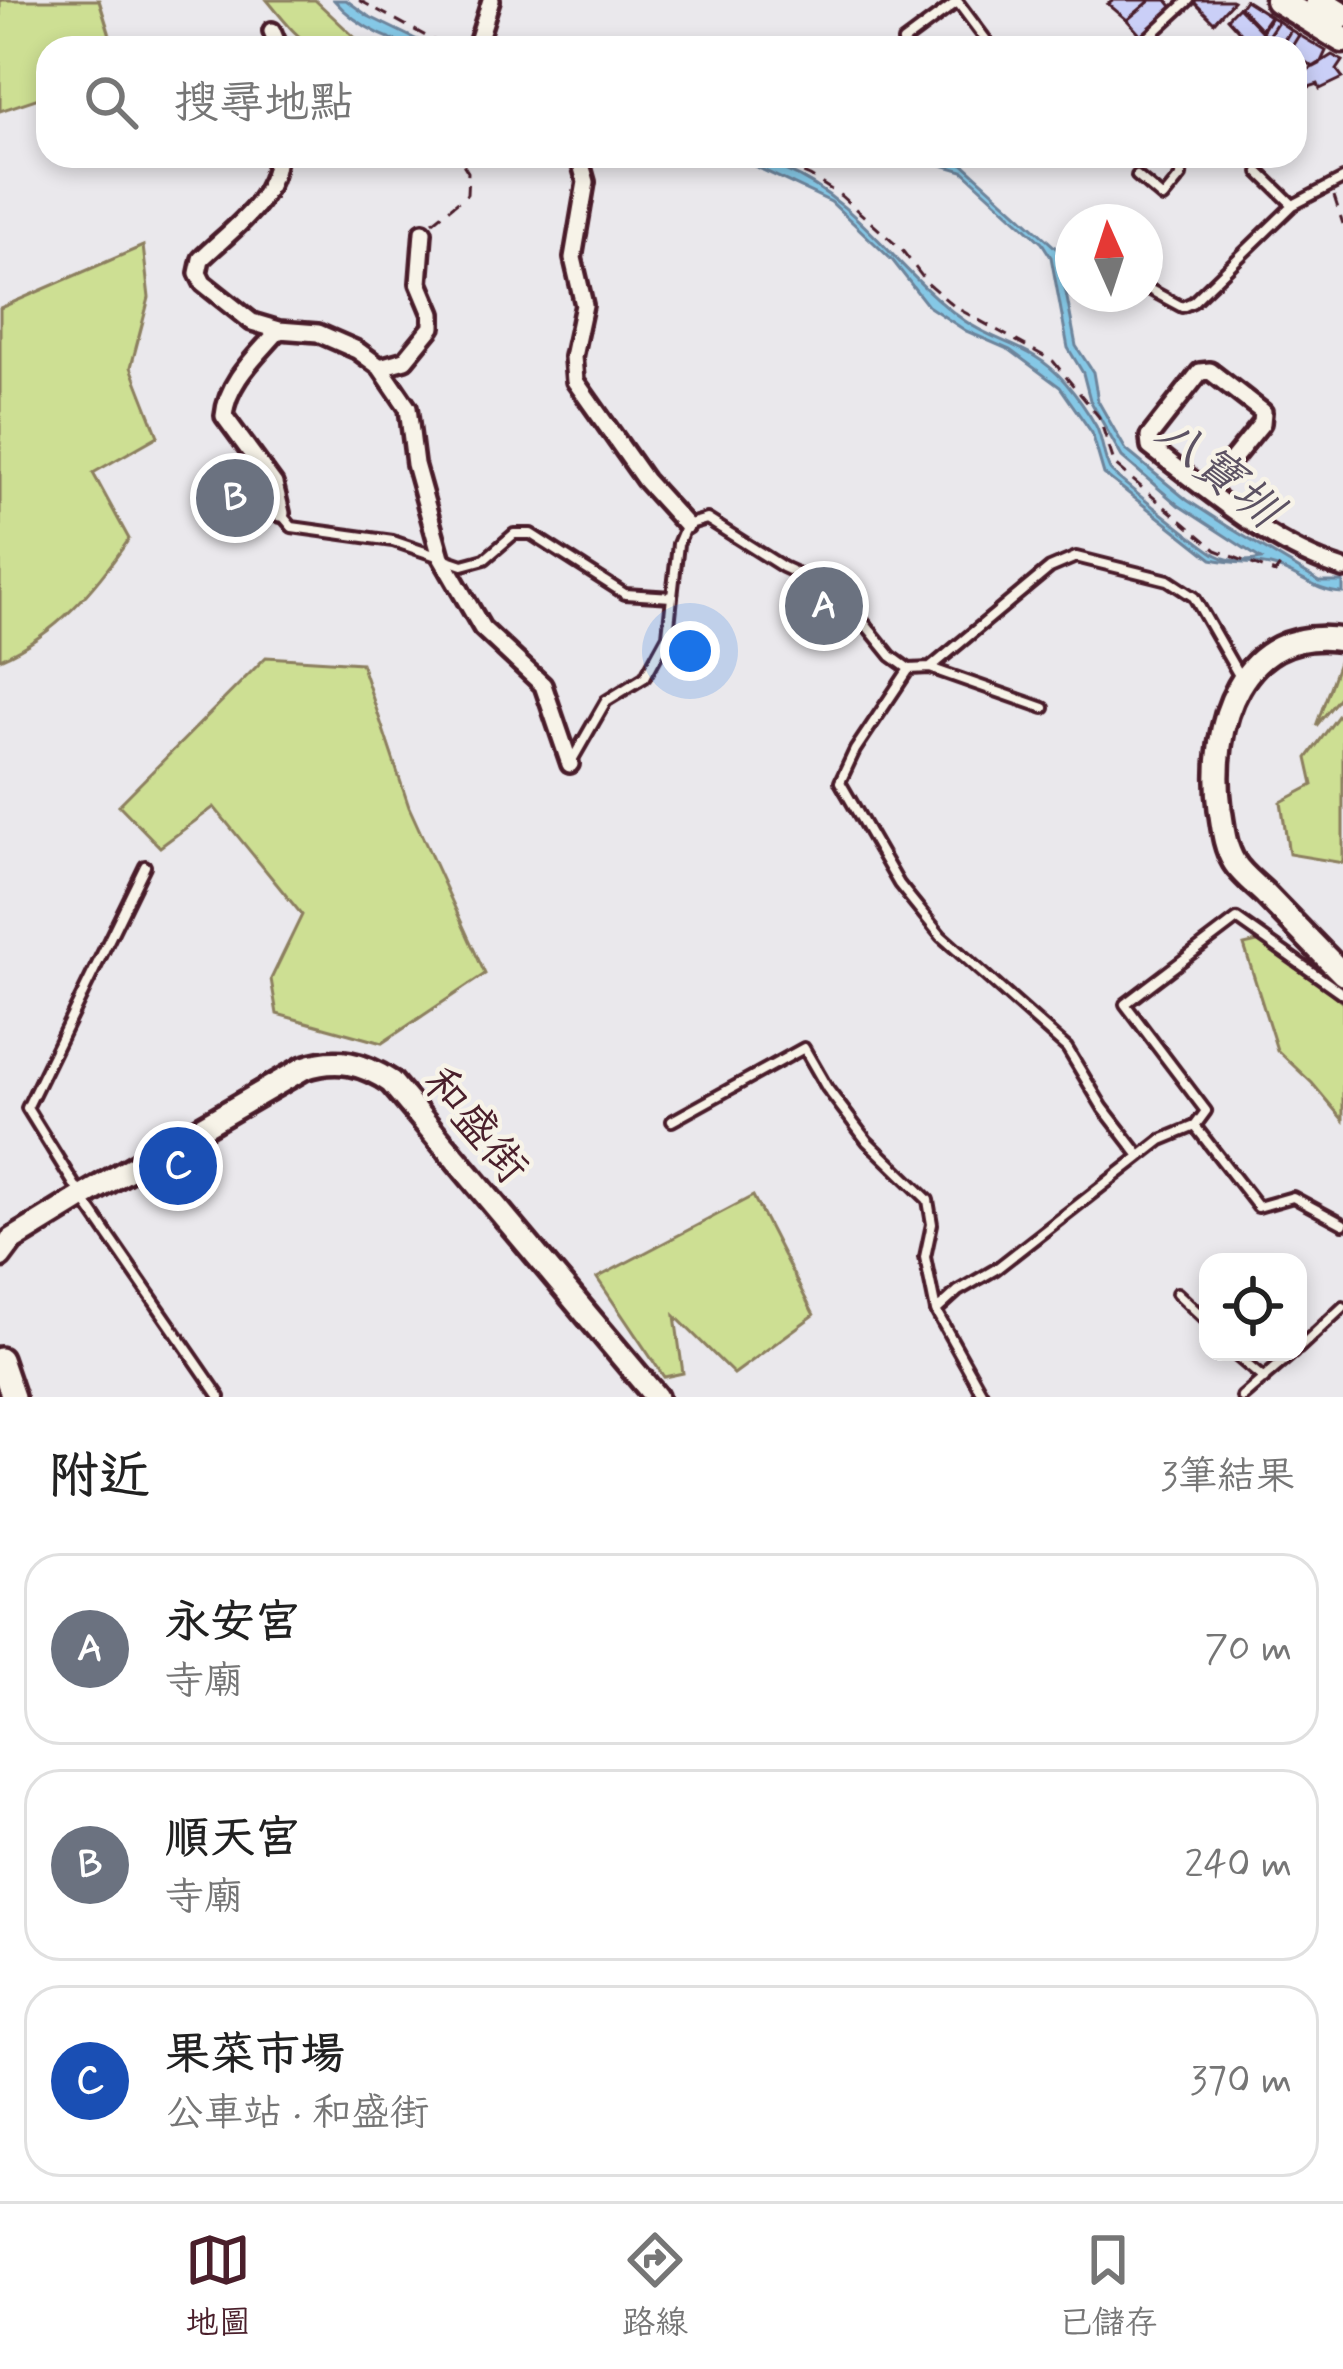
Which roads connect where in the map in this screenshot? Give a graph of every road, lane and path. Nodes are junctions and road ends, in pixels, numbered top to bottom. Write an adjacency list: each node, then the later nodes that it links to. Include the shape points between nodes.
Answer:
1 (359, 0): 10 (path)
2 (491, 0): 11 (street)
3 (1189, 0): 14 (lane)
4 (1278, 0): 15 (main road)
5 (1318, 0): 7 (main road)
6 (956, 1): 12 (lane); 13 (lane)
7 (1343, 15)
8 (272, 31): 9 (street)
9 (274, 36)
10 (426, 36)
11 (480, 36)
12 (911, 36)
13 (983, 36)
14 (1150, 36)
15 (1343, 40)
16 (276, 168): 28 (street, via 267,194 197,264 203,283 252,322)
17 (466, 168): 26 (path, via 467,194)
18 (581, 168): 32 (street, via 573,258 584,305 574,381)
19 (792, 168): 33 (path, via 842,196 955,307 1053,361 1099,417 1115,464 1216,550 1275,573)
20 (1181, 168): 22 (lane, via 1163,198)
21 (1258, 172): 24 (lane)
22 (1137, 176)
23 (1340, 181): 24 (lane); 25 (path, via 1334,199)
24 (1293, 205): 27 (lane, via 1192,302 1182,307)
25 (1343, 224)
26 (423, 232): 29 (street, via 419,283 432,327 405,360)
27 (1163, 296)
28 (279, 330): 29 (street, via 317,333); 31 (street, via 236,380 224,416 274,484)
29 (380, 367): 34 (street, via 408,408)
30 (1207, 491): 30 (street, via 1150,447 1149,437 1200,372 1210,371 1263,412); 35 (street)
31 (281, 513): 34 (lane, via 292,527 393,541)
32 (686, 525): 36 (lane); 39 (lane, via 707,520 840,592)
33 (1287, 555)
34 (442, 557): 36 (lane, via 476,565 514,534 531,533 625,594); 42 (street, via 482,628 543,685)
35 (1343, 569)
36 (672, 596): 42 (lane, via 668,635 645,676 606,701)
37 (1343, 640): 40 (main road, via 1304,639 1266,655)
38 (931, 668): 39 (lane); 40 (lane, via 1051,568 1076,557 1168,580 1194,598); 41 (lane)
39 (909, 669): 48 (lane, via 840,782 913,902 1067,1048)
40 (1242, 680): 44 (main road, via 1226,709 1220,756 1224,836 1234,864)
41 (1044, 708)
42 (570, 764)
43 (146, 866): 49 (lane, via 27,1108)
44 (1343, 974)
45 (1343, 994): 47 (lane, via 1237,919 1125,1004 1206,1111)
46 (673, 1121): 54 (lane, via 804,1048 867,1141 928,1200 925,1257)
47 (1195, 1126): 48 (lane); 50 (lane, via 1258,1207 1293,1196)
48 (1140, 1156): 54 (lane)
49 (82, 1197): 51 (main road, 和盛街); 62 (lane); 63 (main road, 和盛街, via 304,1068 360,1065 392,1082)
50 (1343, 1224)
51 (0, 1256)
52 (1177, 1293): 55 (lane)
53 (1343, 1307): 56 (lane)
54 (936, 1311): 64 (lane)
55 (1199, 1314)
56 (1307, 1340)
57 (0, 1359): 61 (main road)
58 (1243, 1361): 60 (lane)
59 (1284, 1361): 60 (lane)
60 (1264, 1379): 65 (lane)
61 (14, 1397)
62 (220, 1397)
63 (656, 1397)
64 (984, 1397)
65 (1242, 1397)

